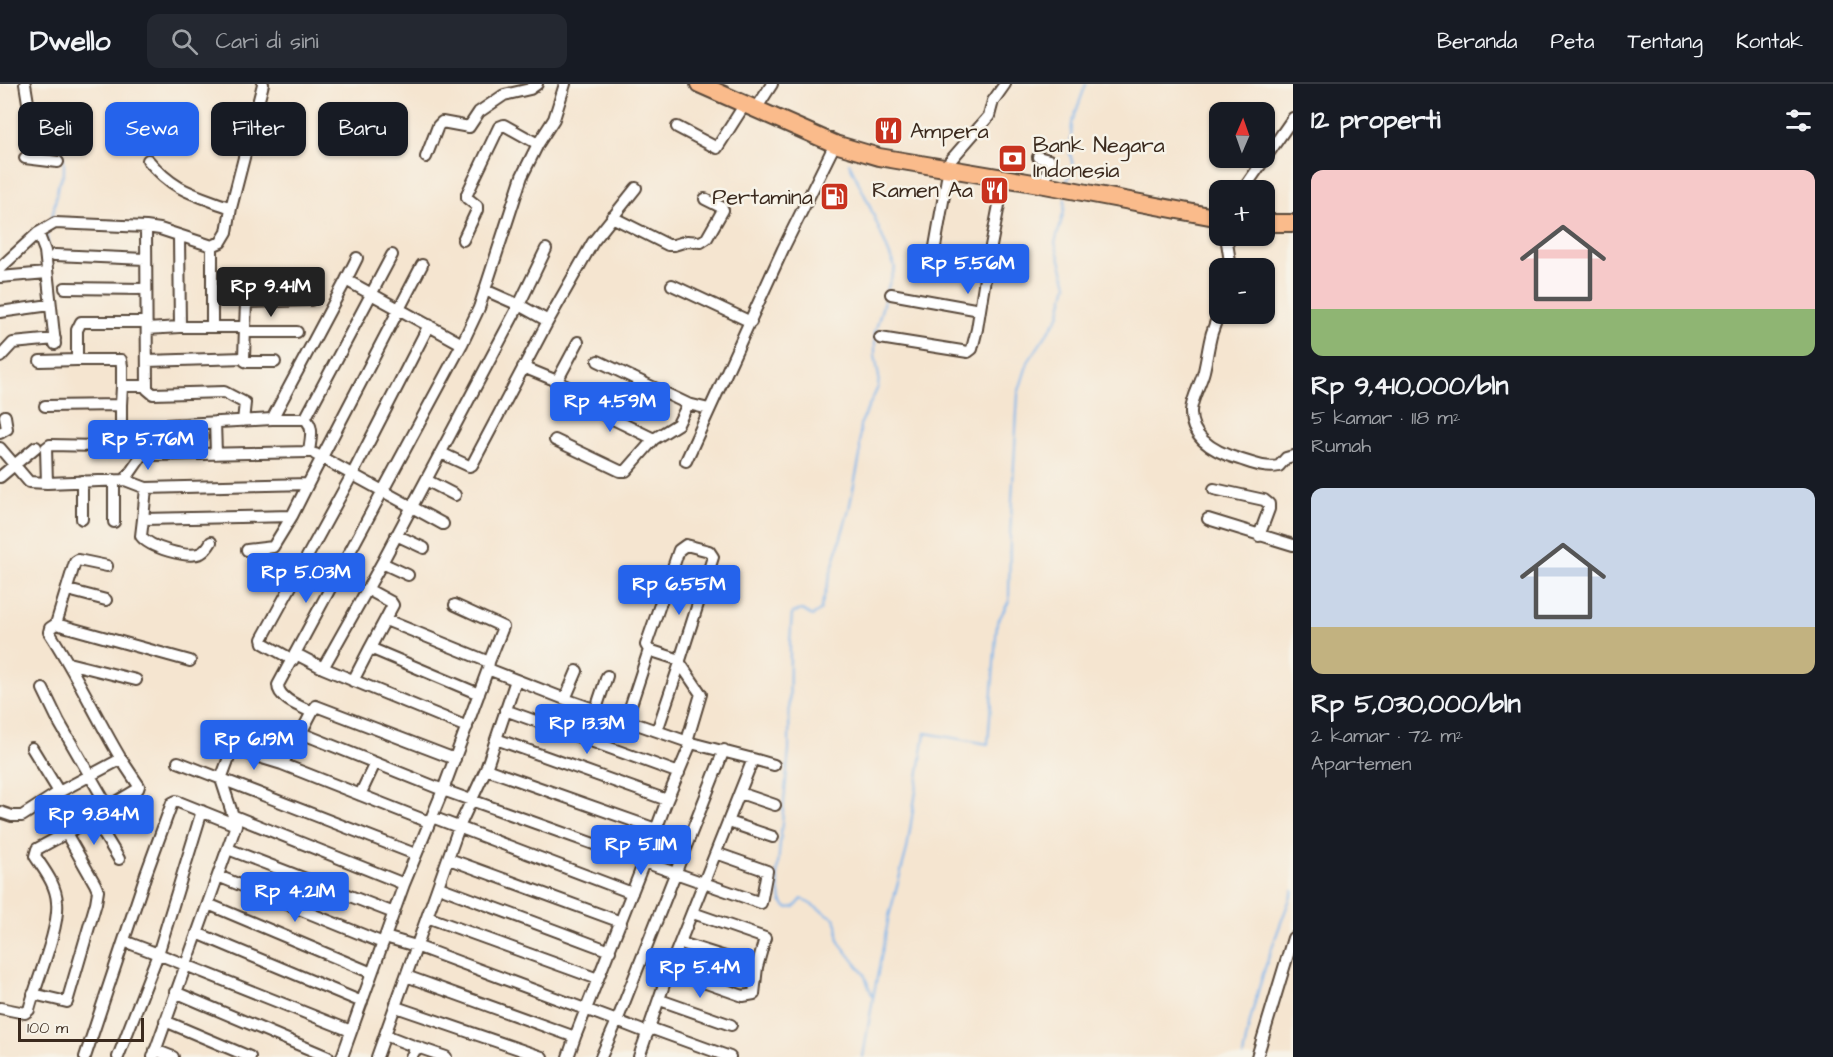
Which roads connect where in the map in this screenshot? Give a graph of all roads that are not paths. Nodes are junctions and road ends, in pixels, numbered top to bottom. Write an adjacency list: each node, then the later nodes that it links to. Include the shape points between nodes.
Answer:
1 (25, 84): 16 (street)
2 (263, 84): 25 (street)
3 (537, 84): 13 (street, via 504,95 479,112 469,127 442,122)
4 (566, 84): 11 (street, via 554,119)
5 (699, 84): 8 (highway)
6 (772, 84): 8 (street)
7 (1005, 84): 19 (street, via 993,101 989,116 955,153)
8 (750, 107): 10 (street, via 717,148); 12 (highway)
9 (1293, 118): 21 (street)
10 (677, 127)
11 (538, 144): 33 (street, via 504,125 499,127 467,194 477,210); 49 (street, via 522,176)
12 (835, 144): 19 (highway, via 879,158); 59 (street)
13 (426, 157)
14 (1038, 157): 22 (street, via 1049,160)
15 (25, 158): 16 (street)
16 (37, 158): 18 (street)
17 (148, 160): 25 (street, via 173,185)
18 (58, 162)
19 (947, 169): 20 (highway); 40 (street)
20 (1004, 179): 22 (highway); 56 (street)
21 (1251, 180)
22 (1045, 185): 26 (highway)
23 (636, 188): 27 (street)
24 (705, 199): 27 (street, via 723,210 701,242 668,245)
25 (231, 208): 34 (street, via 224,238)
26 (1209, 216)
27 (612, 217): 58 (street, via 588,249)
28 (1275, 223): 29 (highway)
29 (1293, 224)
30 (146, 227): 31 (street, via 59,223); 32 (street); 39 (street)
31 (38, 233): 42 (street); 43 (street)
32 (179, 236): 34 (street); 63 (street)
33 (463, 240)
34 (212, 246): 64 (street)
35 (546, 249): 54 (street)
36 (55, 255): 39 (street)
37 (392, 255): 51 (street)
38 (357, 258): 45 (street)
39 (145, 259): 48 (street)
40 (932, 264)
41 (422, 265): 55 (street)
42 (0, 268)
43 (47, 273): 44 (street); 53 (street)
44 (0, 277)
45 (346, 280): 51 (street); 86 (street)
46 (672, 285): 59 (street)
47 (66, 288): 48 (street)
48 (146, 289): 62 (street)
49 (485, 290): 54 (street); 69 (street)
50 (891, 294): 56 (street)
51 (372, 295): 55 (street); 87 (street)
52 (310, 300): 65 (street, via 248,302)
53 (50, 305): 57 (street); 70 (street, via 55,341 13,343)
54 (519, 305): 58 (street); 98 (street)
55 (398, 309): 61 (street); 100 (street)
56 (980, 310): 67 (street, via 969,352)
57 (0, 312)
58 (548, 321): 77 (street)
59 (751, 322): 84 (street)
60 (1215, 324): 101 (street, via 1191,410 1194,429 1212,448 1264,467 1279,466)
61 (429, 325): 69 (street); 104 (street)
62 (147, 326): 63 (street); 72 (street, via 80,323); 74 (street)
63 (180, 327): 64 (street)
64 (212, 327): 65 (street)
65 (245, 329): 66 (street); 71 (street)
66 (297, 332)
67 (880, 338)
68 (579, 342): 78 (street)
69 (462, 344): 113 (street)
70 (0, 357)
71 (244, 358): 74 (street); 76 (street, via 248,362)
72 (77, 360): 73 (street); 79 (street, via 121,360)
73 (40, 361)
74 (147, 361): 80 (street)
75 (598, 361): 81 (street)
76 (275, 362)
77 (523, 367): 78 (street); 98 (street, via 472,465)
78 (557, 381): 92 (street)
79 (122, 386): 80 (street); 82 (street)
80 (146, 386): 89 (street, via 153,394 228,393 245,403)
81 (688, 404): 84 (street); 92 (street, via 678,424)
82 (121, 405): 83 (street); 88 (street)
83 (45, 406)
84 (709, 409): 102 (street)
85 (5, 416): 91 (street, via 7,429)
86 (272, 419): 87 (street); 89 (street)
87 (305, 419): 97 (street, via 311,427)
88 (121, 421)
89 (243, 421): 90 (street)
90 (215, 422): 95 (street, via 149,426); 99 (street)
91 (0, 433)
92 (654, 439): 93 (street, via 623,471)
93 (555, 440)
94 (36, 447): 103 (street)
95 (148, 447): 99 (street, via 150,456); 106 (street); 109 (street, via 50,445 46,448)
96 (0, 448): 103 (street)
97 (309, 452): 99 (street); 100 (street)
98 (441, 453): 107 (street)
99 (216, 454)
100 (322, 456): 104 (street); 110 (street)
101 (1293, 456)
102 (686, 461)
103 (14, 465): 105 (street); 109 (street, via 30,482)
104 (352, 474): 113 (street); 139 (street, via 262,639 263,643)
105 (0, 477)
106 (119, 480): 108 (street); 111 (street); 120 (street)
107 (426, 480): 114 (street); 115 (street)
108 (82, 481): 109 (street); 117 (street)
109 (47, 483)
110 (308, 484): 111 (street); 116 (street)
111 (146, 488): 118 (street)
112 (1214, 489): 123 (street, via 1269,504)
113 (382, 491): 115 (street); 139 (street)
114 (455, 495)
115 (411, 506): 121 (street); 122 (street)
116 (292, 516): 118 (street); 127 (street, via 273,547)
117 (82, 519)
118 (143, 519): 124 (street, via 141,536 156,546 198,554)
119 (1208, 519): 123 (street)
120 (114, 522)
121 (443, 524)
122 (396, 535): 126 (street); 128 (street)
123 (1259, 536): 125 (street)
124 (211, 542)
125 (1293, 545)
126 (424, 548)
127 (247, 550)
128 (382, 563): 130 (street); 131 (street)
129 (108, 566): 132 (street, via 76,561)
130 (408, 575)
131 (367, 589): 135 (street, via 392,603); 144 (street)
132 (68, 590): 133 (street); 136 (street)
133 (106, 600)
134 (455, 606): 143 (street, via 502,627)
135 (386, 621): 137 (street); 143 (street)
136 (56, 624): 140 (street); 142 (street, via 49,632)
137 (370, 648): 149 (street); 151 (street)
138 (649, 650): 141 (street); 141 (street, via 646,643 680,548 686,544 709,551 713,557); 156 (street)
139 (295, 657): 144 (street); 153 (street, via 278,689 285,698)
140 (190, 661)
141 (680, 662): 158 (street); 161 (street, via 700,694)
142 (68, 663): 147 (street); 164 (street)
143 (488, 666): 148 (street); 151 (street)
144 (323, 668): 149 (street)
145 (577, 671): 152 (street)
146 (607, 676): 154 (street)
147 (136, 680)
148 (516, 680): 152 (street); 155 (street)
149 (353, 681): 157 (street)
150 (43, 688): 173 (street)
151 (480, 694): 157 (street)
152 (565, 699): 154 (street)
153 (314, 709): 159 (street); 165 (street)
154 (596, 709): 156 (street)
155 (505, 710): 160 (street); 172 (street)
156 (626, 720): 158 (street)
157 (467, 726): 165 (street)
158 (657, 731): 161 (street)
159 (301, 733): 168 (street); 169 (street)
160 (496, 739): 171 (street); 180 (street)
161 (689, 742): 163 (street); 172 (street)
162 (32, 748): 176 (street)
163 (724, 750): 166 (street); 199 (street)
164 (121, 759): 173 (street); 182 (street, via 139,786)
165 (455, 759): 175 (street)
166 (753, 759): 170 (street); 177 (street)
167 (178, 762): 174 (street)
168 (375, 763): 175 (street); 178 (street)
169 (282, 764): 174 (street, via 236,750 231,752); 178 (street)
170 (774, 765)
171 (486, 769): 179 (street); 190 (street)
172 (679, 773): 180 (street)
173 (89, 775): 176 (street); 182 (street)
174 (221, 779): 186 (street); 195 (street)
175 (443, 790): 179 (street); 187 (street)
176 (59, 792): 184 (street, via 22,816)
177 (740, 793): 181 (street); 188 (street)
178 (360, 795): 187 (street)
179 (471, 800): 189 (street); 198 (street)
180 (667, 801): 190 (street)
181 (775, 805)
182 (108, 807): 185 (street)
183 (202, 811): 186 (street); 213 (street, via 172,803); 217 (street)
184 (0, 812)
185 (94, 818): 191 (street); 196 (street)
186 (235, 820): 193 (street); 201 (street)
187 (431, 820): 189 (street); 195 (street)
188 (729, 822): 192 (street); 194 (street)
189 (459, 827): 197 (street); 204 (street)
190 (656, 829): 198 (street)
191 (66, 834): 225 (street, via 35,852 58,903); 225 (street, via 95,884 96,903 67,1002)
192 (773, 837)
193 (228, 849): 200 (street); 206 (street)
194 (716, 853): 202 (street); 202 (street, via 767,871 761,903)
195 (415, 854): 201 (street)
196 (119, 859)
197 (449, 859): 203 (street); 209 (street)
198 (644, 862): 199 (street); 204 (street)
199 (675, 873): 202 (street); 232 (street)
200 (218, 876): 205 (street); 212 (street)
201 (404, 884): 206 (street)
202 (704, 884): 207 (street)
203 (439, 887): 208 (street); 216 (street)
204 (632, 893): 209 (street)
205 (208, 904): 210 (street); 221 (street)
206 (394, 913): 212 (street)
207 (693, 913): 214 (street); 219 (street, via 765,938)
208 (427, 917): 215 (street); 223 (street)
209 (621, 922): 216 (street)
210 (197, 933): 218 (street); 227 (street)
211 (1293, 938): 253 (street)
212 (384, 940): 215 (street); 221 (street)
213 (124, 941): 217 (street); 240 (street)
214 (681, 943): 219 (street); 220 (street)
215 (416, 946): 222 (street); 230 (street)
216 (610, 951): 223 (street)
217 (158, 954): 218 (street); 241 (street)
218 (185, 964): 224 (street); 235 (street)
219 (757, 967): 220 (street, via 754,993 746,997)
220 (669, 970): 226 (street)
221 (372, 973): 227 (street)
222 (406, 976): 228 (street); 237 (street)
223 (598, 979): 230 (street)
224 (175, 992): 231 (street); 244 (street)
225 (33, 994): 229 (street, via 25,1013)
226 (660, 1000): 233 (street); 234 (street)
227 (362, 1002): 235 (street)
228 (396, 1007): 236 (street); 248 (street)
229 (0, 1008)
230 (587, 1009): 232 (street); 237 (street)
231 (165, 1021): 239 (street); 243 (street)
232 (616, 1021): 234 (street); 250 (street)
233 (731, 1025)
234 (649, 1030): 251 (street); 252 (street)
235 (351, 1031): 245 (street)
236 (385, 1035): 238 (street); 246 (street)
237 (575, 1037): 249 (street)
238 (413, 1052): 247 (street)
239 (154, 1053): 242 (street)
240 (85, 1057)
241 (118, 1057)
242 (172, 1057)
243 (250, 1057)
244 (328, 1057)
245 (342, 1057)
246 (377, 1057)
247 (446, 1057)
248 (542, 1057)
249 (568, 1057)
250 (601, 1057)
251 (640, 1057)
252 (730, 1057)
253 (1257, 1057)

